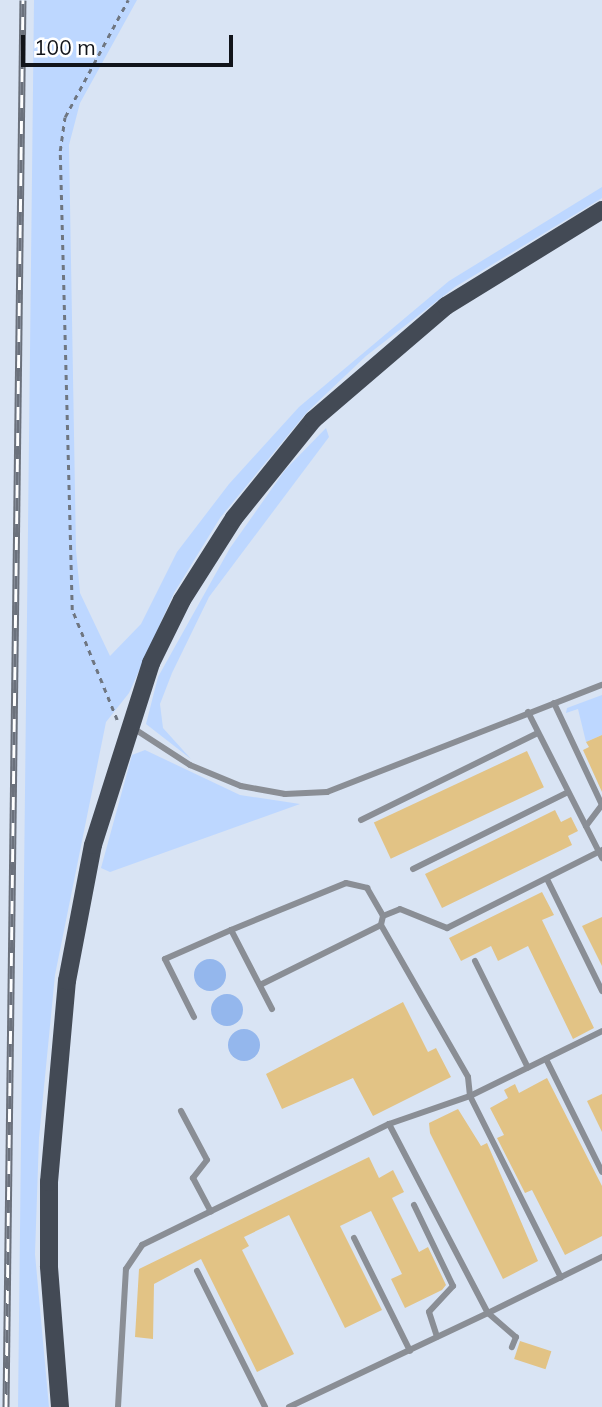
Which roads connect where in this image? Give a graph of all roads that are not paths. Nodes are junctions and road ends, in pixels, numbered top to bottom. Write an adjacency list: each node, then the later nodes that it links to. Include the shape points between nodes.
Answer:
1 (602, 209): 5 (main road, via 446,306 357,377 304,429 256,488 182,600)
2 (602, 685): 3 (lane)
3 (554, 703): 4 (lane); 8 (lane)
4 (528, 712): 5 (lane, via 327,792 285,794 213,776); 6 (lane)
5 (128, 726): 39 (main road, via 78,913 53,1097 49,1266)
6 (538, 733): 7 (lane); 9 (lane)
7 (568, 792): 10 (lane); 12 (lane)
8 (602, 805): 10 (lane)
9 (361, 820)
10 (586, 825): 11 (lane)
11 (601, 853): 13 (lane)
12 (413, 869)
13 (547, 879): 14 (lane, via 447,928 400,909); 19 (lane)
14 (383, 916): 15 (lane); 16 (lane, via 370,892 354,882)
15 (381, 925): 18 (lane); 25 (lane, via 468,1077)
16 (232, 930): 18 (lane); 21 (lane, via 165,959)
17 (475, 961): 24 (lane)
18 (260, 985): 20 (lane)
19 (602, 991)
20 (272, 1009)
21 (194, 1017)
22 (602, 1031): 23 (lane)
23 (546, 1059): 24 (lane); 28 (lane)
24 (528, 1068): 25 (lane)
25 (470, 1096): 27 (lane); 34 (lane)
26 (181, 1111): 30 (lane, via 207,1160 193,1178)
27 (389, 1124): 30 (lane); 35 (lane)
28 (602, 1172)
29 (414, 1205): 36 (lane, via 453,1286 429,1312)
30 (211, 1212): 40 (lane, via 142,1245 125,1269)
31 (354, 1238): 38 (lane)
32 (602, 1258): 34 (lane)
33 (197, 1271): 41 (lane)
34 (561, 1278): 35 (lane)
35 (488, 1313): 36 (lane); 37 (lane, via 516,1337)
36 (437, 1337): 38 (lane)
37 (512, 1346)
38 (410, 1351): 42 (lane)
39 (60, 1407)
40 (118, 1407)
41 (265, 1407)
42 (289, 1407)

